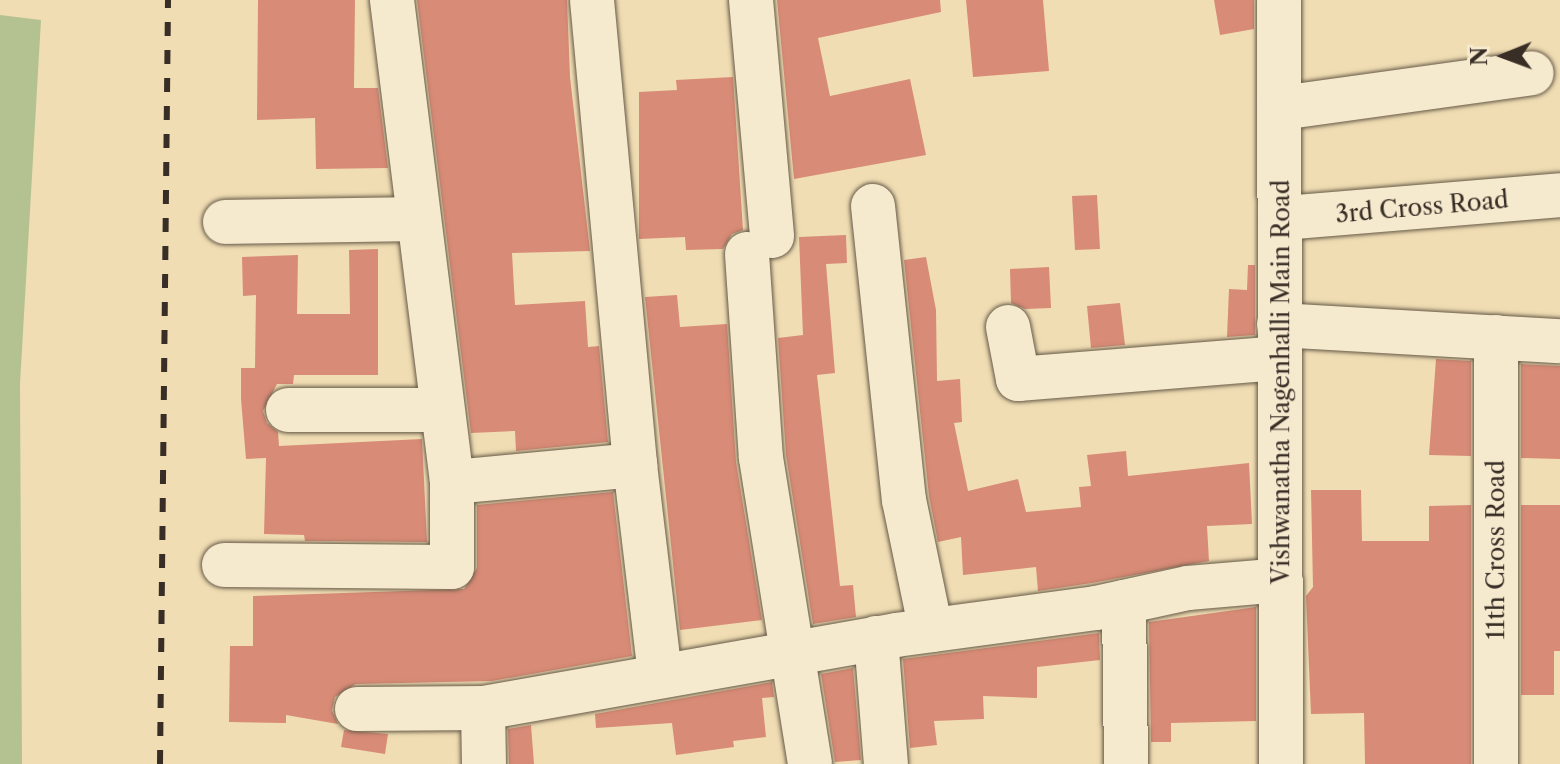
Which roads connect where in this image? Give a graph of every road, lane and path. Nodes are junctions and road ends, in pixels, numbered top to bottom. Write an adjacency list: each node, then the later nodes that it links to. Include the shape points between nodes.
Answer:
1 (392, 0): 10 (street)
2 (592, 0): 18 (street)
3 (751, 0): 25 (street, via 761,458)
4 (1279, 0): 6 (street, Vishwanatha Nagenhalli Main Road)
5 (1532, 73): 6 (street)
6 (1281, 108): 9 (street, Vishwanatha Nagenhalli Main Road)
7 (1560, 195): 9 (street, 3rd Cross Road)
8 (873, 206): 23 (street, via 904,500)
9 (1283, 218): 14 (street, Vishwanatha Nagenhalli Main Road)
10 (416, 219): 11 (street); 17 (street)
11 (225, 222)
12 (1008, 327): 14 (street, via 1018,379)
13 (1496, 337): 14 (street); 15 (street); 34 (street, 11th Cross Road)
14 (1279, 341): 21 (street, Vishwanatha Nagenhalli Main Road)
15 (1560, 341)
16 (288, 410): 17 (street)
17 (442, 410): 19 (street)
18 (635, 465): 19 (street); 26 (street)
19 (452, 482): 20 (street, via 452,567)
20 (224, 565)
21 (1281, 580): 22 (street, via 1188,588); 33 (street, Vishwanatha Nagenhalli Main Road)
22 (1124, 602): 23 (street); 32 (street)
23 (931, 630): 24 (street)
24 (876, 638): 25 (street); 31 (street)
25 (796, 652): 26 (street); 30 (street)
26 (660, 676): 27 (street)
27 (483, 708): 28 (street); 29 (street)
28 (357, 709)
29 (484, 764)
30 (810, 764)
31 (886, 764)
32 (1126, 764)
33 (1281, 764)
34 (1496, 764)

